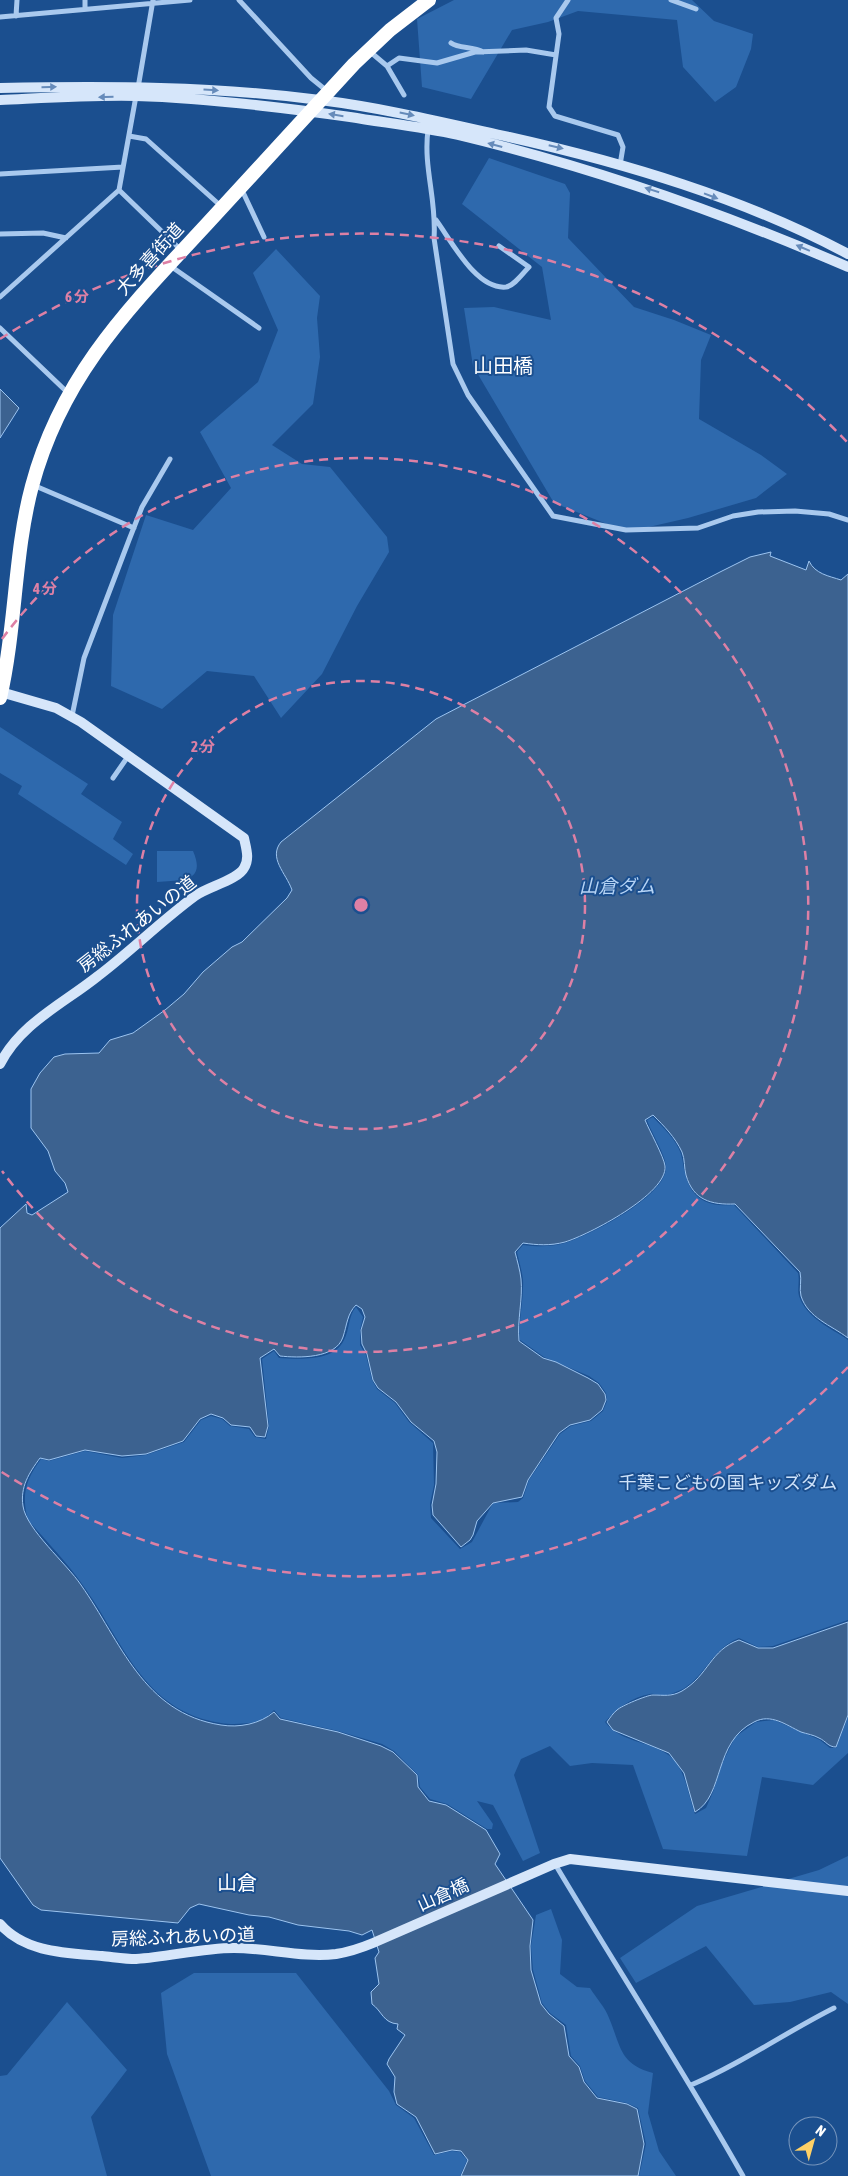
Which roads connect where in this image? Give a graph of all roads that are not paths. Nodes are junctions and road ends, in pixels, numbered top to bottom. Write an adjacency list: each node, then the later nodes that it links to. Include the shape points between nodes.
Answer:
1 (17, 0): 11 (street)
2 (85, 0): 9 (street)
3 (190, 0): 8 (street)
4 (239, 0): 21 (street)
5 (429, 0): 14 (highway, 大多喜街道)
6 (568, 0): 16 (street, via 556,18 560,34)
7 (671, 0): 10 (street)
8 (153, 2): 9 (street); 19 (street)
9 (85, 9): 11 (street)
10 (696, 10)
11 (16, 16): 12 (street)
12 (0, 17)
13 (450, 44): 15 (street, via 474,47)
14 (368, 50): 17 (street); 21 (highway, 大多喜街道)
15 (483, 52): 16 (street, via 526,50); 17 (street, via 437,63 399,58)
16 (556, 55): 26 (street, via 549,102 551,113 618,135 623,147)
17 (386, 66): 20 (street)
18 (0, 88): 19 (street, one-way to 19)
19 (137, 91): 21 (street, one-way to 21); 22 (street, one-way to 22); 23 (street); 25 (street)
20 (404, 95)
21 (325, 96): 23 (highway, 大多喜街道); 26 (street, one-way to 26, via 457,124)
22 (0, 100)
23 (311, 112): 24 (street, one-way to 23); 29 (highway, 大多喜街道)
24 (428, 130): 32 (street, one-way to 24, via 577,166 456,134); 34 (street, via 426,159)
25 (129, 136): 27 (street); 33 (street, via 146,139)
26 (620, 165): 30 (street)
27 (124, 166): 28 (street); 31 (street)
28 (0, 174)
29 (241, 187): 33 (highway, 大多喜街道); 37 (street)
30 (688, 187): 32 (street); 40 (street, one-way to 40, via 793,227)
31 (119, 190): 36 (street); 39 (street)
32 (683, 200): 42 (street, one-way to 32)
33 (222, 208): 39 (highway, 大多喜街道)
34 (436, 220): 38 (street, via 478,276 490,284 506,287 512,285 528,267); 49 (street, via 434,238 453,364 468,395 553,516 626,530 698,528 733,516 758,512 829,514)
35 (0, 234): 36 (street, via 43,233)
36 (66, 238): 43 (street)
37 (264, 238)
38 (499, 246)
39 (182, 251): 41 (highway, 大多喜街道)
40 (848, 254)
41 (168, 265): 45 (street); 46 (highway, 大多喜街道, via 105,338)
42 (848, 267)
43 (0, 297)
44 (0, 328): 46 (street)
45 (259, 328)
46 (69, 393): 48 (highway, 大多喜街道, via 52,428)
47 (170, 459): 50 (street, via 142,507)
48 (32, 485): 50 (street); 51 (highway, 大多喜街道)
49 (848, 520)
50 (134, 528): 52 (street, via 84,658)
51 (1, 695): 52 (street, 房総ふれあいの道, via 42,704)
52 (72, 716): 53 (street, 房総ふれあいの道)
53 (129, 754): 54 (street); 55 (street, 房総ふれあいの道, via 244,838 248,856 244,869 197,895 98,977 32,1024 19,1036)
54 (113, 778)
55 (0, 1064)
56 (554, 1864): 57 (street, 山倉橋, via 589,1860); 59 (street, 山倉橋); 61 (street)
57 (848, 1891)
58 (0, 1924): 59 (street, 房総ふれあいの道, via 7,1932 44,1950 135,1959 191,1950 234,1948 336,1954)
59 (373, 1944)
60 (834, 2008): 61 (street, via 714,2076)
61 (691, 2085): 62 (street)
62 (743, 2176)

